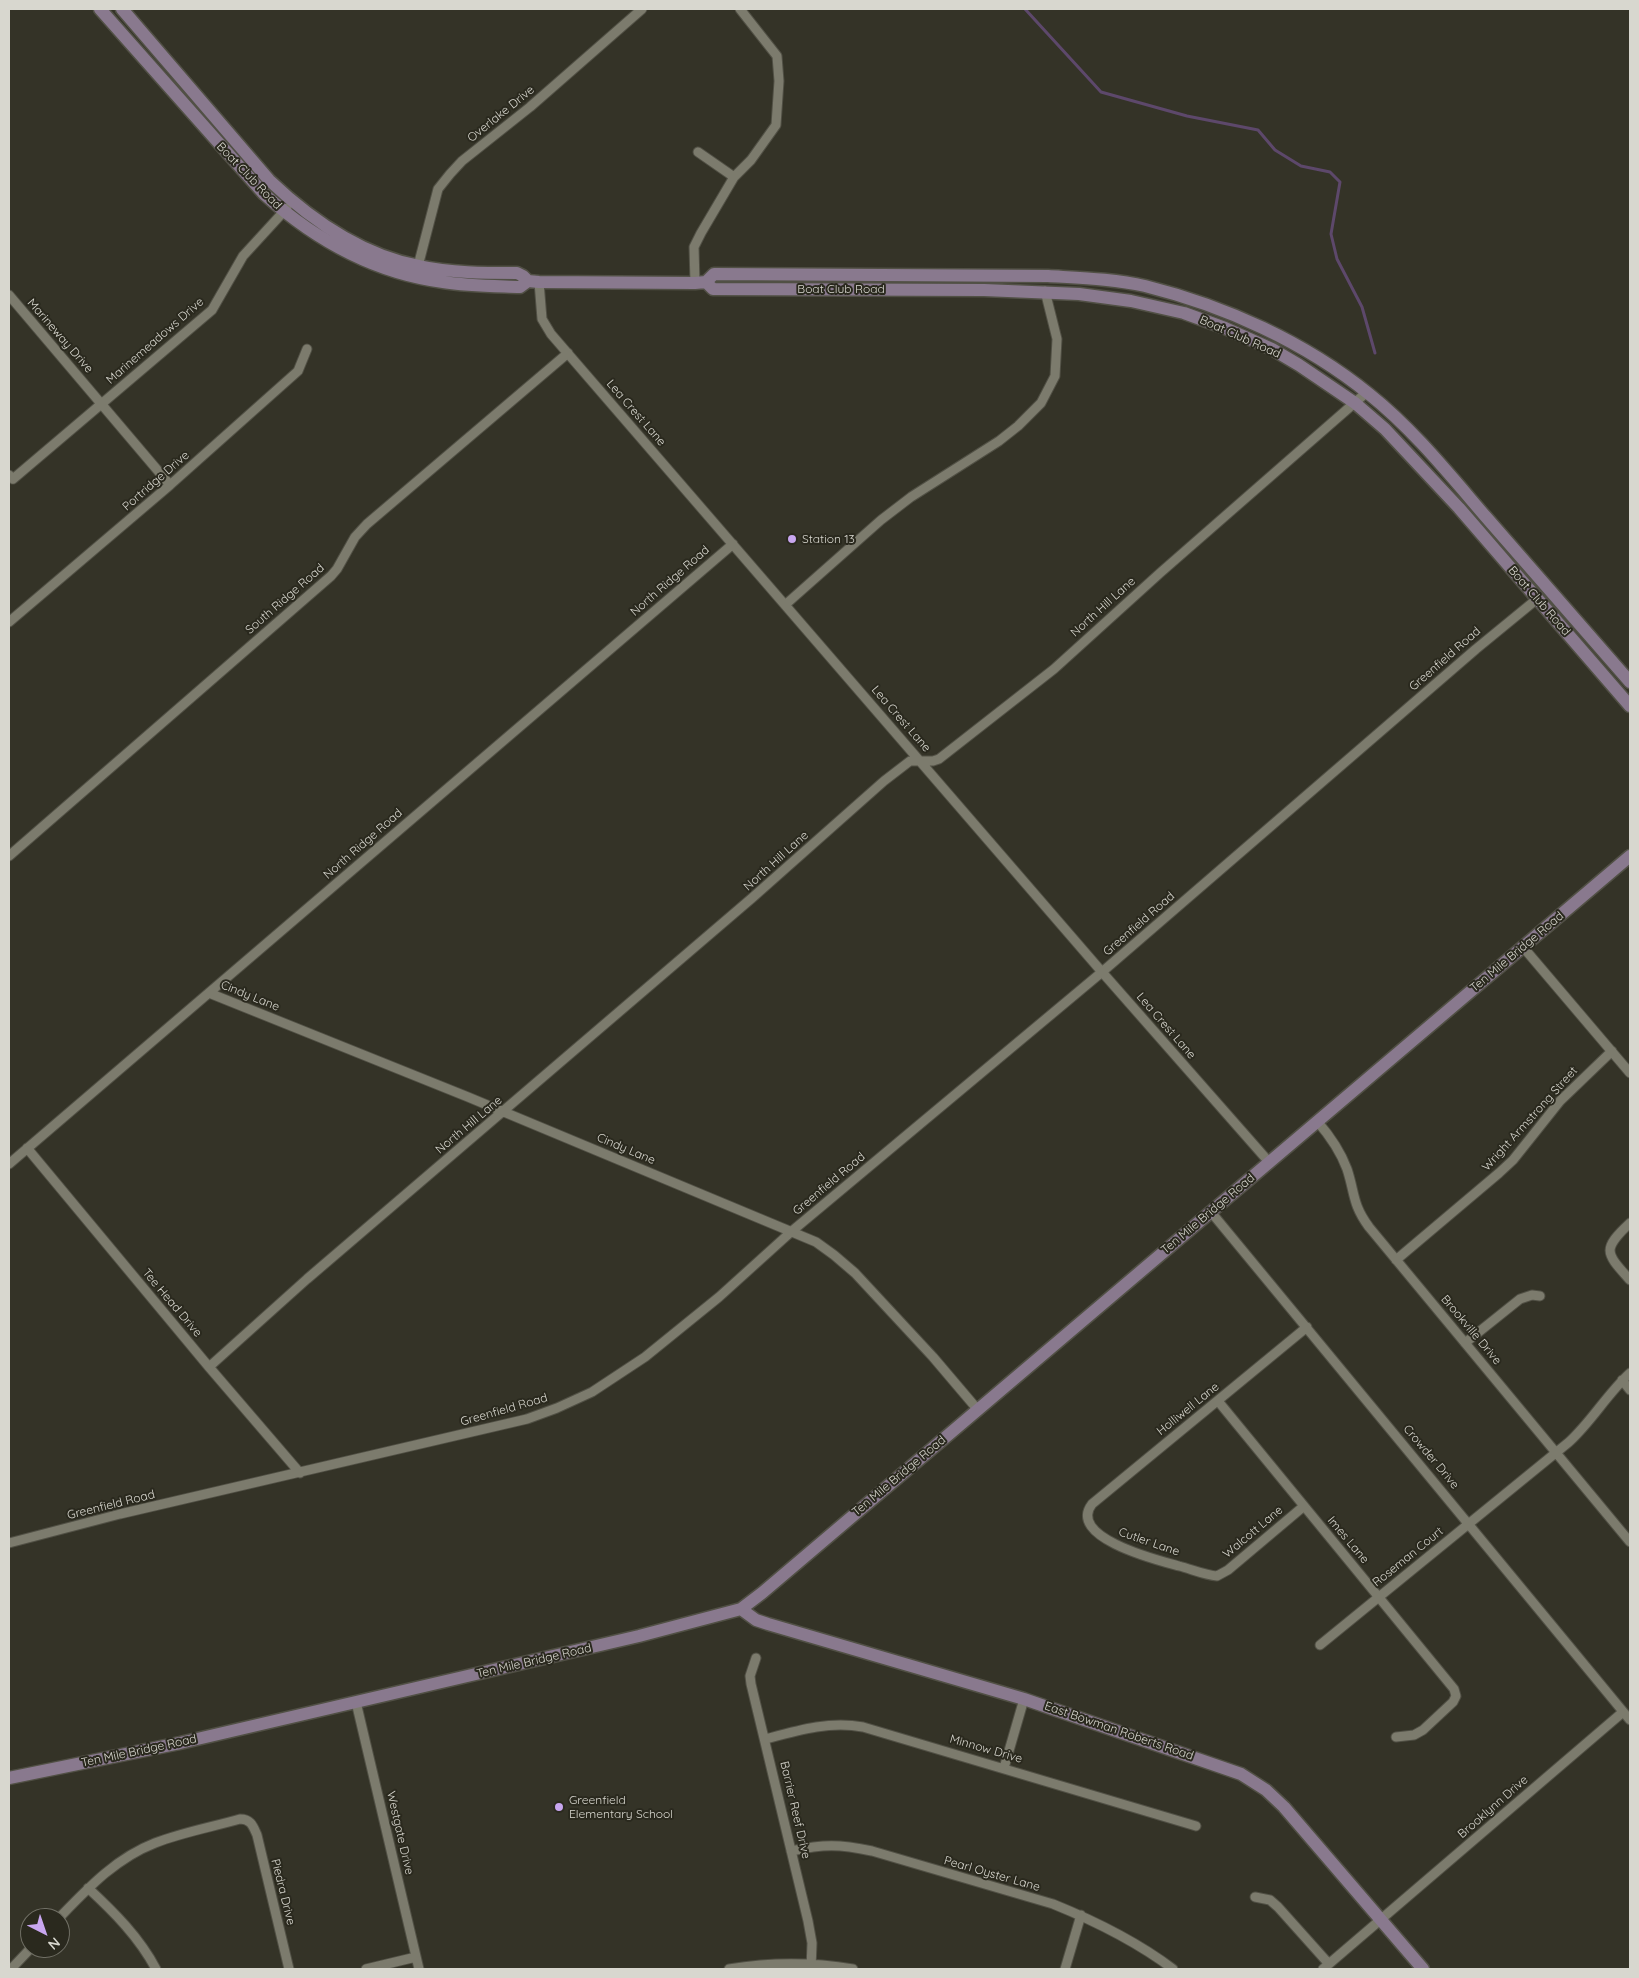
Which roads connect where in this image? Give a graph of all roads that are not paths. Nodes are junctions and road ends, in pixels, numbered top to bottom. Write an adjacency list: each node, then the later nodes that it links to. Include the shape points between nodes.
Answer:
1 (100, 9): 7 (main road, Boat Club Road, via 264,194)
2 (122, 9): 7 (main road, Boat Club Road, via 269,180)
3 (642, 9): 8 (street, Overlake Drive, via 450,174 438,189)
4 (740, 9): 6 (street, via 777,56 779,81 776,125)
5 (698, 152): 6 (street)
6 (734, 177): 10 (street, via 694,247)
7 (288, 207): 8 (main road, Boat Club Road, via 379,255); 9 (main road, Boat Club Road, via 318,237 378,266 442,282 520,287); 17 (street, Marinemeadows Drive, via 243,256 212,310)
8 (418, 266): 9 (main road, Boat Club Road, via 472,273 517,273)
9 (533, 281): 10 (main road, Boat Club Road); 14 (street, Lea Crest Lane, via 542,319)
10 (700, 282): 11 (main road, Boat Club Road, via 713,289); 15 (main road, Boat Club Road, via 714,274 916,275 1089,278 1144,286 1213,307 1268,331 1327,363)
11 (1045, 292): 16 (main road, Boat Club Road, via 1131,301 1184,313 1272,349); 22 (street, via 1057,339 1055,376 1041,403 999,441 881,520)
12 (9, 295): 17 (street, Marineway Drive)
13 (307, 348): 19 (street, Portridge Drive, via 298,370)
14 (568, 353): 20 (street, Lea Crest Lane); 27 (street, South Ridge Road, via 367,524 331,576)
15 (1367, 392): 16 (street, North Hill Lane); 24 (main road, Boat Club Road, via 1401,422 1454,480)
16 (1355, 403): 21 (main road, Boat Club Road, via 1431,477); 26 (street, North Hill Lane, via 1054,669 939,759)
17 (102, 404): 18 (street, Marinemeadows Drive); 19 (street, Marineway Drive)
18 (11, 477)
19 (170, 485): 23 (street, Portridge Drive)
20 (733, 544): 22 (street, Lea Crest Lane); 31 (street, North Ridge Road)
21 (1537, 599): 25 (main road, Boat Club Road); 30 (street, Greenfield Road)
22 (786, 605): 26 (street, Lea Crest Lane)
23 (9, 622)
24 (1630, 682)
25 (1630, 706)
26 (921, 761): 30 (street, Lea Crest Lane); 34 (street, North Hill Lane, via 910,761 884,781)
27 (9, 856)
28 (1630, 856): 29 (main road, Ten Mile Bridge Road)
29 (1523, 947): 32 (street); 35 (main road, Ten Mile Bridge Road)
30 (1102, 972): 37 (street, Lea Crest Lane); 41 (street, Greenfield Road)
31 (208, 993): 34 (street, Cindy Lane); 36 (street, North Ridge Road)
32 (1612, 1051): 33 (street); 42 (street, Wright Armstrong Street, via 1560,1101 1513,1160)
33 (1630, 1073)
34 (504, 1112): 41 (street, Cindy Lane); 47 (street, North Hill Lane, via 308,1278)
35 (1318, 1121): 37 (main road, Ten Mile Bridge Road); 42 (street, Brookville Drive, via 1341,1154 1360,1216)
36 (27, 1148): 38 (street, North Ridge Road); 47 (street, Tee Head Drive)
37 (1269, 1162): 39 (main road, Ten Mile Bridge Road)
38 (9, 1164)
39 (1211, 1212): 45 (street, Crowder Drive); 52 (main road, Ten Mile Bridge Road)
40 (1630, 1224): 43 (street, via 1609,1249 1612,1259)
41 (792, 1232): 52 (street, Cindy Lane, via 816,1242 855,1273); 54 (street, Greenfield Road, via 645,1357 592,1392 527,1419)
42 (1396, 1260): 46 (street, Brookville Drive)
43 (1630, 1280)
44 (1540, 1296): 46 (street, via 1520,1299)
45 (1307, 1327): 51 (street, Holliwell Lane); 57 (street, Crowder Drive)
46 (1465, 1343): 53 (street, Brookville Drive)
47 (209, 1367): 54 (street, Tee Head Drive)
48 (1630, 1373): 49 (street, Roseman Court)
49 (1622, 1380): 50 (street); 53 (street, Roseman Court, via 1579,1434)
50 (1630, 1390)
51 (1218, 1401): 55 (street, Imes Lane); 56 (street, Holliwell Lane, via 1092,1504)
52 (978, 1410): 62 (main road, Ten Mile Bridge Road)
53 (1556, 1453): 57 (street, Roseman Court); 58 (street, Brookville Drive)
54 (300, 1473): 59 (street, Greenfield Road)
55 (1304, 1506): 60 (street, Walcott Lane); 61 (street, Imes Lane)
56 (1088, 1513): 60 (street, Cutler Lane, via 1091,1524 1111,1543 1137,1554)
57 (1469, 1523): 61 (street, Roseman Court); 67 (street, Crowder Drive)
58 (1630, 1542)
59 (9, 1543)
60 (1217, 1576)
61 (1379, 1597): 63 (street, Roseman Court); 69 (street, Imes Lane, via 1454,1689 1456,1696 1448,1709 1423,1730 1414,1735)
62 (741, 1609): 65 (main road, East Bowman Roberts Road, via 768,1624); 66 (main road, Ten Mile Bridge Road)
63 (1320, 1645)
64 (756, 1658): 70 (street, Barrier Reef Drive, via 750,1676)
65 (1024, 1699): 71 (street); 79 (main road, East Bowman Roberts Road, via 1241,1774 1266,1790 1284,1807)
66 (356, 1702): 72 (main road, Ten Mile Bridge Road); 80 (street, Westgate Drive)
67 (1623, 1712): 68 (street, Crowder Drive); 79 (street, Brooklynn Drive)
68 (1630, 1720)
69 (1396, 1737)
70 (766, 1739): 71 (street, Minnow Drive, via 814,1726 848,1724); 74 (street, Barrier Reef Drive)
71 (1004, 1768): 73 (street, Minnow Drive)
72 (9, 1778)
73 (1196, 1826)
74 (791, 1851): 78 (street, Pearl Oyster Lane, via 831,1844 872,1851 1053,1904); 82 (street, Barrier Reef Drive, via 808,1920)
75 (88, 1888): 77 (street); 85 (street, via 130,1930); 86 (street, Piedra Drive, via 129,1855 154,1843 240,1819 250,1821 257,1835)
76 (1255, 1897): 83 (street, via 1270,1900 1278,1907)
77 (69, 1908)
78 (1081, 1916): 91 (street); 92 (street, Pearl Oyster Lane, via 1140,1945)
79 (1380, 1920): 83 (street, Brooklynn Drive); 93 (main road, East Bowman Roberts Road)
80 (416, 1957): 87 (street); 88 (street, Westgate Drive)
81 (21, 1958): 84 (street)
82 (812, 1966): 89 (street, via 786,1963); 90 (street)
83 (1326, 1967)
84 (11, 1969)
85 (156, 1969)
86 (290, 1969)
87 (366, 1969)
88 (419, 1969)
89 (729, 1969)
90 (854, 1969)
91 (1065, 1969)
92 (1172, 1969)
93 (1423, 1969)

